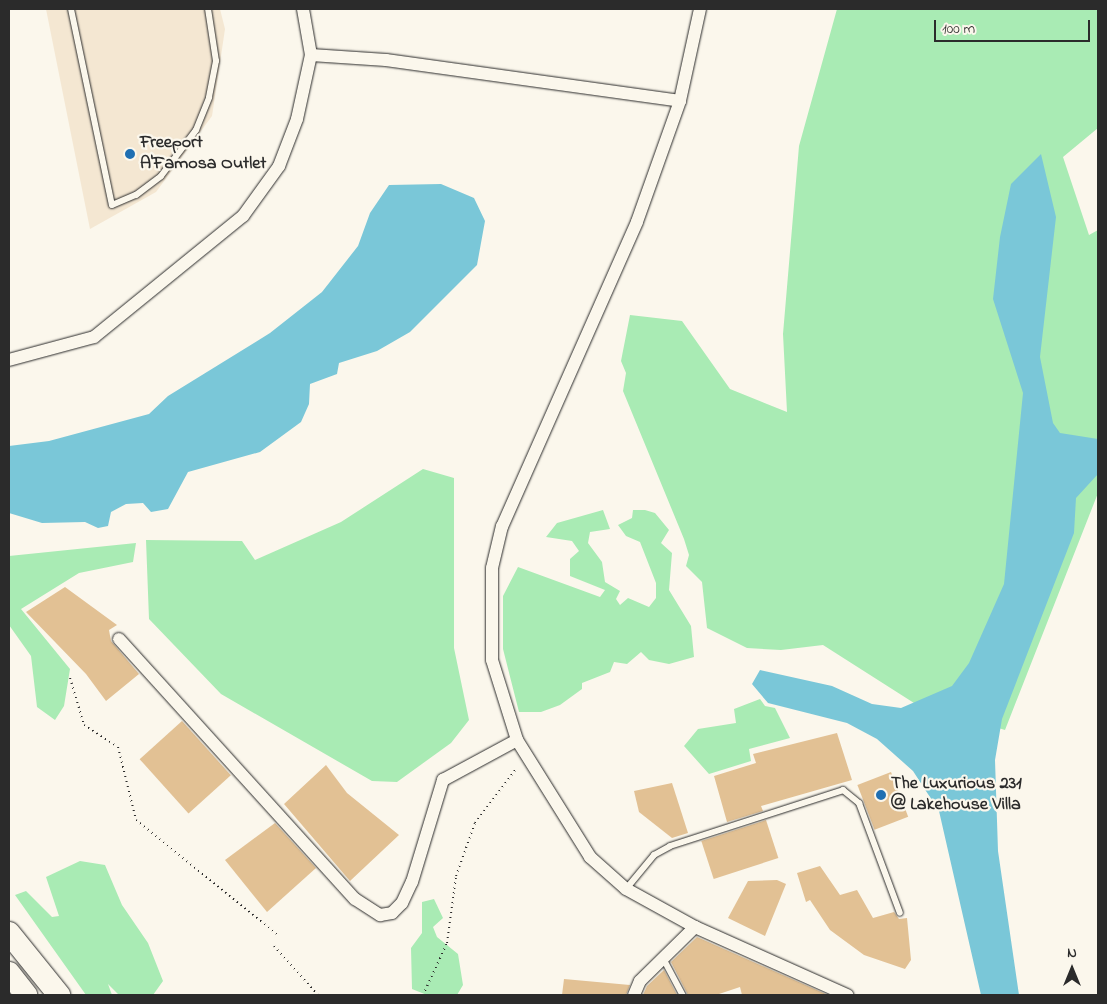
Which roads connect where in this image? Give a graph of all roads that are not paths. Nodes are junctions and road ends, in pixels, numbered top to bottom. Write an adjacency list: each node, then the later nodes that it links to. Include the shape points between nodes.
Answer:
1 (71, 9): 2 (lane, via 112,205 136,195 161,176 196,130 210,97 216,61)
2 (208, 9)
3 (303, 9): 5 (street)
4 (700, 9): 6 (street)
5 (311, 55): 6 (street, via 386,60); 7 (street, via 297,119 279,166 243,216 94,337)
6 (680, 101): 9 (street, via 637,222 502,526 492,568 492,660)
7 (9, 360)
8 (119, 639): 9 (street, via 355,899 380,915 392,913 402,903 412,882 444,780)
9 (517, 740): 10 (street, via 590,857)
10 (626, 889): 11 (lane, via 654,855 670,846 843,790 859,803); 12 (street)
11 (900, 913)
12 (695, 927): 14 (street); 20 (street)
13 (9, 933): 17 (highway)
14 (664, 960): 18 (street, via 640,981); 19 (lane)
15 (9, 973): 16 (highway)
16 (26, 995)
17 (59, 995)
18 (634, 995)
19 (684, 995)
20 (847, 995)

